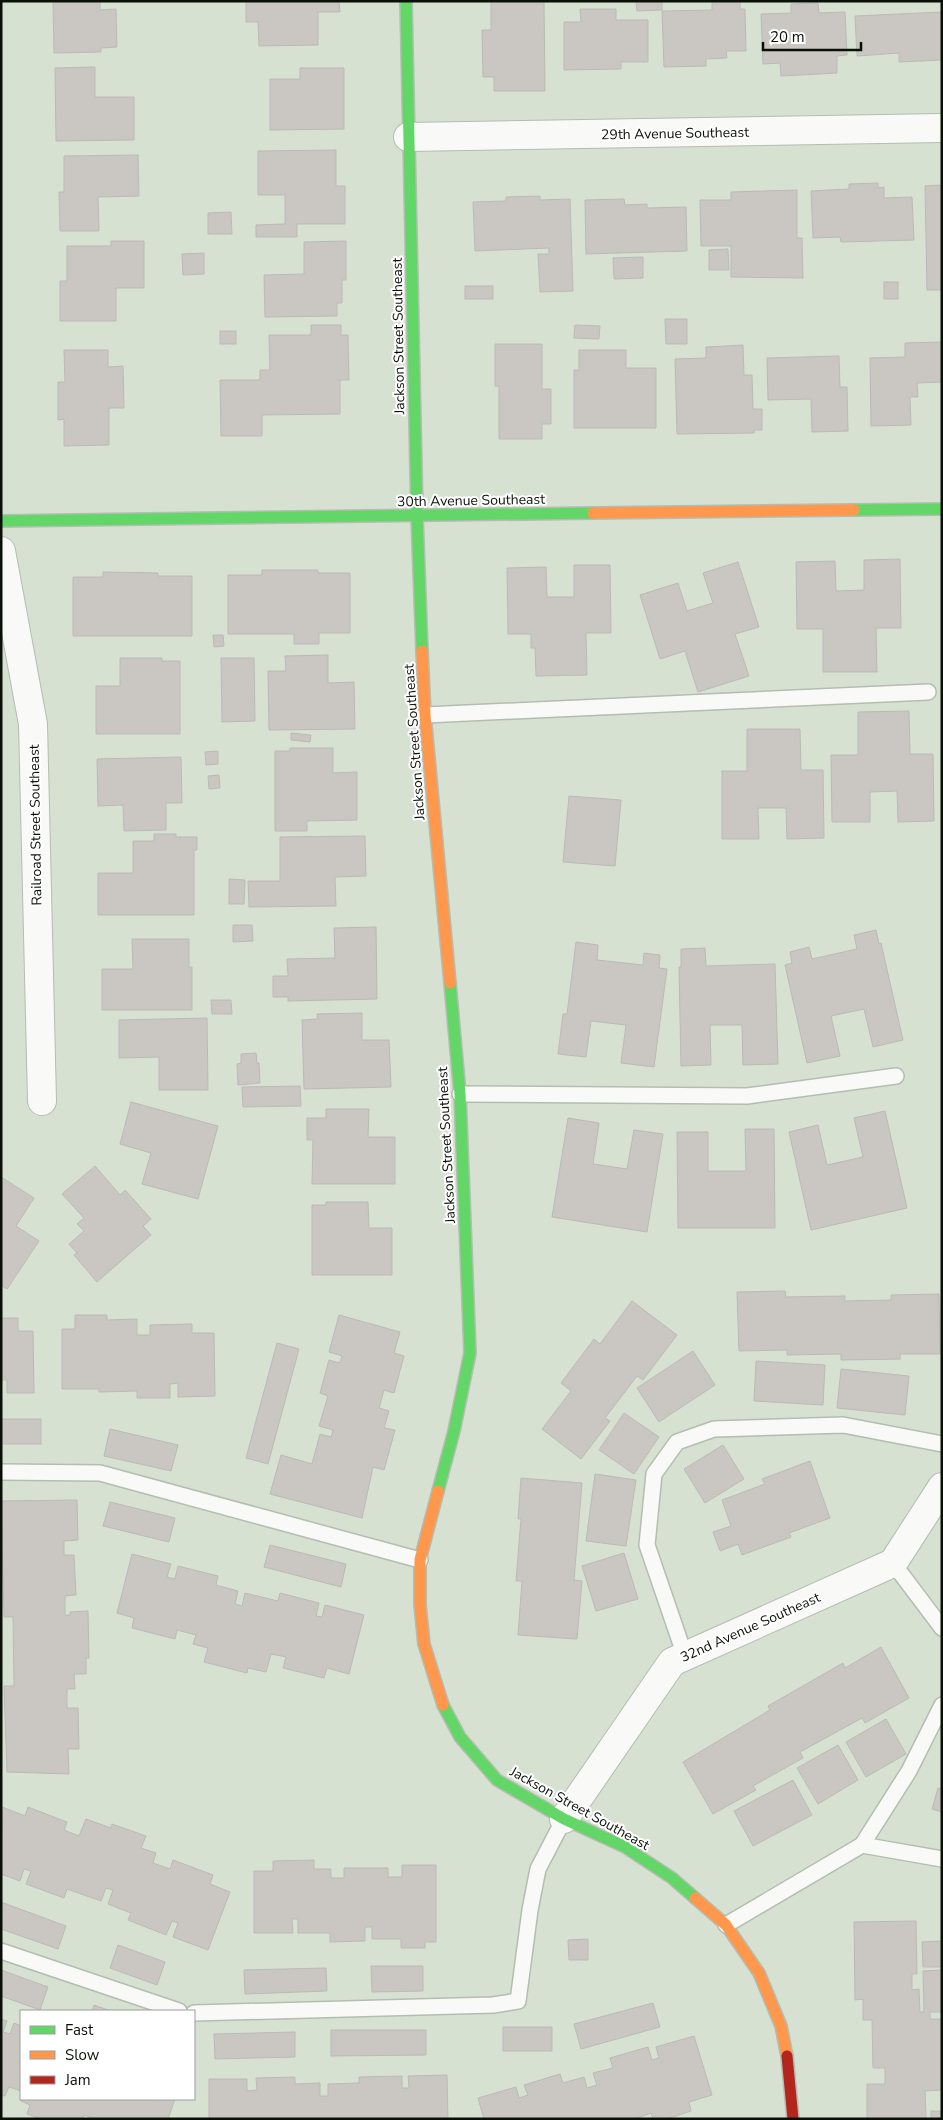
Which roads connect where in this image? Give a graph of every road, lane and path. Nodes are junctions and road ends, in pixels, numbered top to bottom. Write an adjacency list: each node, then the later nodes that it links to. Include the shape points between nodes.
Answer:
1 (406, 1): 3 (street, Jackson Street Southeast)
2 (942, 128): 3 (street, 29th Avenue Southeast)
3 (408, 137): 5 (street, Jackson Street Southeast)
4 (942, 509): 5 (street, 30th Avenue Southeast)
5 (417, 516): 6 (street, 30th Avenue Southeast); 9 (street, Jackson Street Southeast)
6 (1, 522)
7 (1, 551): 12 (street, Railroad Street Southeast, via 33,724)
8 (928, 692): 9 (lane)
9 (425, 715): 11 (street, Jackson Street Southeast)
10 (896, 1076): 11 (lane, via 747,1096)
11 (460, 1094): 16 (street, Jackson Street Southeast, via 470,1353 454,1431)
12 (42, 1101)
13 (942, 1444): 19 (lane, via 844,1425 714,1429 677,1442 654,1474 647,1545)
14 (1, 1472): 16 (lane, via 100,1473)
15 (942, 1488): 17 (street)
16 (420, 1560): 21 (street, Jackson Street Southeast, via 424,1644 440,1698 460,1737 497,1780)
17 (893, 1563): 18 (lane); 19 (street, 32nd Avenue Southeast)
18 (942, 1628)
19 (685, 1656): 21 (street, 32nd Avenue Southeast, via 672,1662)
20 (942, 1705): 22 (lane, via 908,1771)
21 (564, 1819): 24 (street, Jackson Street Southeast, via 625,1847 648,1862 672,1878); 27 (lane, via 538,1869 518,2001 483,2005)
22 (862, 1845): 23 (lane); 24 (lane)
23 (942, 1859)
24 (726, 1925): 28 (street, Jackson Street Southeast, via 759,1973 781,2026 789,2068)
25 (1, 1951): 26 (lane)
26 (176, 2010)
27 (195, 2013)
28 (793, 2119)

